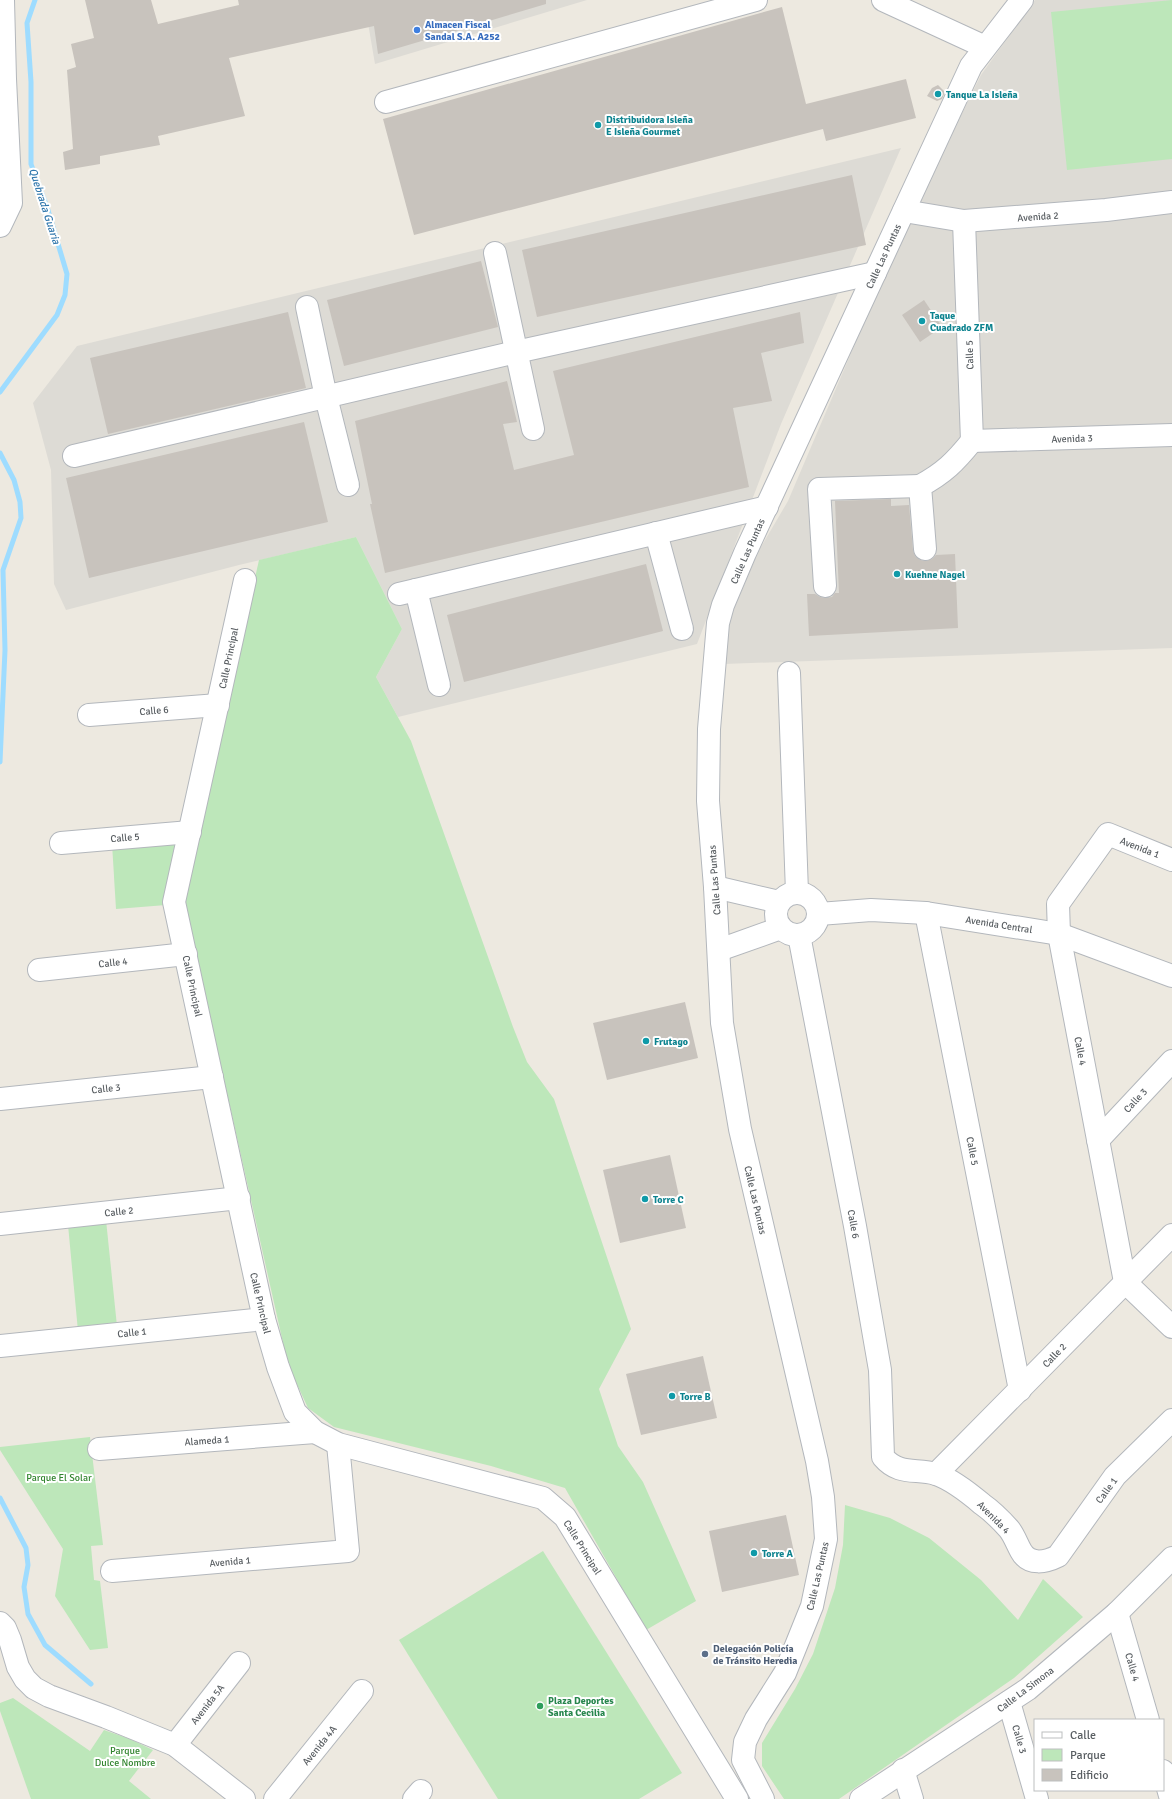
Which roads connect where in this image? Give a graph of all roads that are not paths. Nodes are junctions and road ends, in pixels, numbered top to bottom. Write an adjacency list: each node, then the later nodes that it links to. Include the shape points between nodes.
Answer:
1 (3, 0): 6 (street)
2 (756, 0): 7 (street)
3 (883, 0): 5 (street)
4 (1022, 0): 5 (street, Calle Las Puntas)
5 (986, 47): 9 (street, Calle Las Puntas, via 971,66)
6 (2, 80): 11 (street, via 11,203)
7 (386, 102)
8 (1172, 202): 10 (street, Avenida 2)
9 (904, 211): 10 (street, Avenida 2); 13 (street, Calle Las Puntas)
10 (964, 222): 19 (street, Calle 5)
11 (0, 226)
12 (495, 253): 15 (street)
13 (875, 273): 15 (street); 23 (street, Calle Las Puntas)
14 (307, 307): 16 (street)
15 (516, 352): 16 (street); 17 (street)
16 (326, 397): 20 (street); 21 (street)
17 (533, 429)
18 (1172, 435): 19 (street, Avenida 3)
19 (972, 441): 22 (street, via 957,461 939,476)
20 (74, 456)
21 (348, 485)
22 (920, 486): 25 (street); 27 (street, via 819,489)
23 (767, 507): 24 (street); 37 (street, Calle Las Puntas, via 723,605 716,638 709,729 708,801)
24 (656, 533): 28 (street); 30 (street, via 407,592)
25 (925, 549)
26 (245, 580): 31 (street, Calle Principal)
27 (825, 586)
28 (682, 629)
29 (789, 673): 38 (street)
30 (439, 685)
31 (218, 705): 32 (street, Calle 6); 33 (street, Calle Principal)
32 (89, 715)
33 (190, 832): 35 (street, Calle 5); 44 (street, Calle Principal, via 174,902)
34 (1108, 834): 36 (street, Avenida 1); 42 (street, Calle 4, via 1058,904)
35 (61, 843)
36 (1172, 860)
37 (715, 887): 38 (street); 43 (street, Calle Las Puntas)
38 (788, 897): 40 (street, via 804,893 815,902); 41 (street, via 776,916)
39 (926, 913): 40 (street, Avenida Central, via 871,910); 42 (street, Avenida Central); 58 (street, Calle 5)
40 (819, 914): 41 (street, via 817,922 807,933)
41 (790, 932): 43 (street); 63 (street, Calle 6, via 853,1218 880,1370 883,1457 890,1465 905,1471)
42 (1059, 934): 46 (street, Avenida Central); 50 (street, Calle 4)
43 (719, 950): 80 (street, Calle Las Puntas, via 722,1023 740,1129 817,1461 826,1539 812,1606 785,1673 756,1719 745,1742 743,1760)
44 (186, 954): 45 (street, Calle 4); 48 (street, Calle Principal)
45 (39, 970)
46 (1172, 976)
47 (1172, 1061): 50 (street, Calle 3)
48 (212, 1077): 49 (street, Calle 3); 51 (street, Calle Principal)
49 (0, 1099)
50 (1098, 1140): 54 (street, Calle 4)
51 (239, 1198): 52 (street, Calle 2); 55 (street, Calle Principal)
52 (0, 1224)
53 (1172, 1235): 54 (street, Calle 2)
54 (1125, 1282): 56 (street); 58 (street, Calle 2)
55 (264, 1319): 57 (street, Calle 1); 60 (street, Calle Principal, via 295,1412)
56 (1172, 1327)
57 (0, 1346)
58 (1020, 1390): 63 (street, Calle 2)
59 (1172, 1420): 65 (street, Calle 1, via 1115,1476 1058,1556)
60 (315, 1432): 61 (street, Calle Principal); 62 (street, Alameda 1)
61 (338, 1444): 66 (street, Avenida 1, via 348,1551); 79 (street, Calle Principal, via 543,1498 565,1517)
62 (99, 1449)
63 (936, 1474): 65 (street, Avenida 4, via 964,1490 989,1509 1010,1530 1022,1553 1034,1561)
64 (1172, 1558): 67 (street, Calle La Simona)
65 (1046, 1562)
66 (112, 1571)
67 (1117, 1614): 71 (street, Calle La Simona); 72 (street, Calle 4)
68 (0, 1623): 73 (street, via 10,1640 18,1667 34,1688)
69 (239, 1663): 73 (street, Avenida 5A)
70 (362, 1691): 78 (street, Avenida 4A)
71 (1009, 1702): 74 (street, Calle La Simona); 76 (street, Calle 3)
72 (1148, 1719)
73 (175, 1745): 77 (street)
74 (904, 1770): 81 (street, Calle La Simona); 82 (street)
75 (1164, 1774): 83 (street)
76 (1034, 1789)
77 (244, 1799)
78 (275, 1799)
79 (738, 1799)
80 (763, 1799)
81 (861, 1799)
82 (912, 1799)
83 (1171, 1799)

